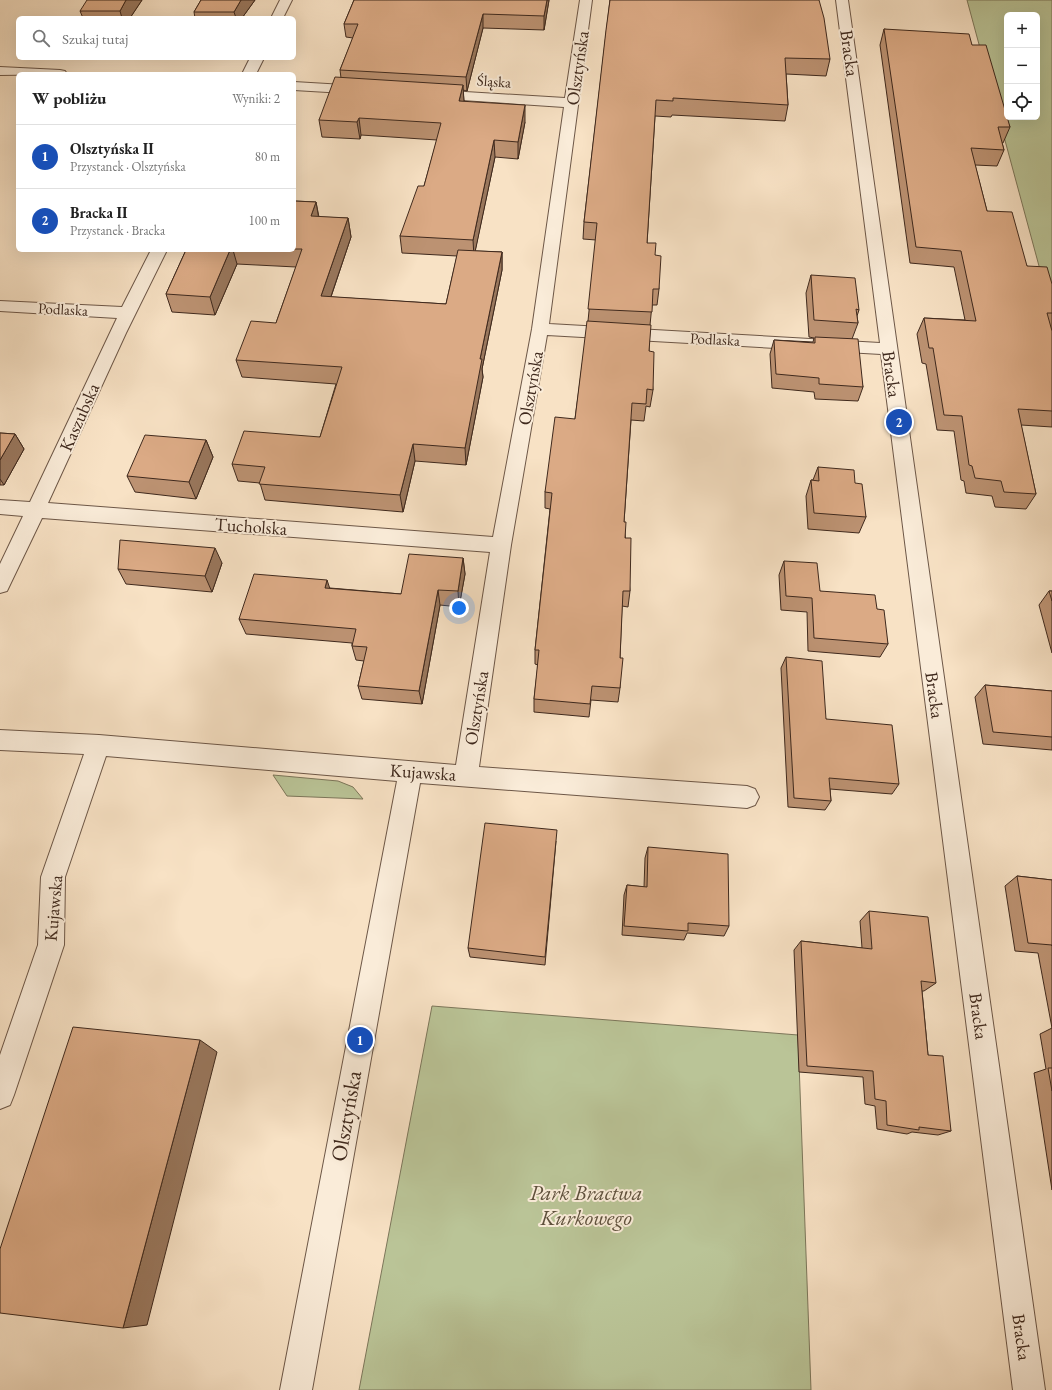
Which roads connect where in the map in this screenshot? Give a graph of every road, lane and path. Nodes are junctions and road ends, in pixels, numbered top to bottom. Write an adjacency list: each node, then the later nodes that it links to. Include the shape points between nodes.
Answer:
1 (286, 0): 4 (street)
2 (586, 0): 12 (street, Olsztyńska)
3 (842, 0): 17 (street, Bracka)
4 (278, 16)
5 (256, 60): 8 (street)
6 (0, 71): 7 (street)
7 (20, 72)
8 (250, 72)
9 (296, 86): 10 (street)
10 (373, 91)
11 (421, 94): 12 (street, Śląska)
12 (572, 103): 16 (street, Olsztyńska)
13 (158, 252): 15 (street, Kaszubska)
14 (0, 306): 15 (street, Podlaska)
15 (126, 313): 19 (street, Kaszubska)
16 (540, 329): 17 (street, Podlaska); 20 (street, Olsztyńska)
17 (889, 349): 29 (street, Bracka)
18 (0, 508): 19 (street, Tucholska)
19 (36, 510): 20 (street, Tucholska); 21 (street, Kaszubska)
20 (501, 545): 25 (street, Olsztyńska)
21 (0, 585)
22 (0, 740): 23 (street, Kujawska)
23 (99, 745): 24 (street, Kujawska); 27 (street, Kujawska, via 53,877 51,945)
24 (410, 772): 25 (street, Kujawska); 28 (street, Olsztyńska)
25 (466, 776): 26 (street, Kujawska)
26 (747, 797)
27 (0, 1095)
28 (296, 1390)
29 (1029, 1390)

